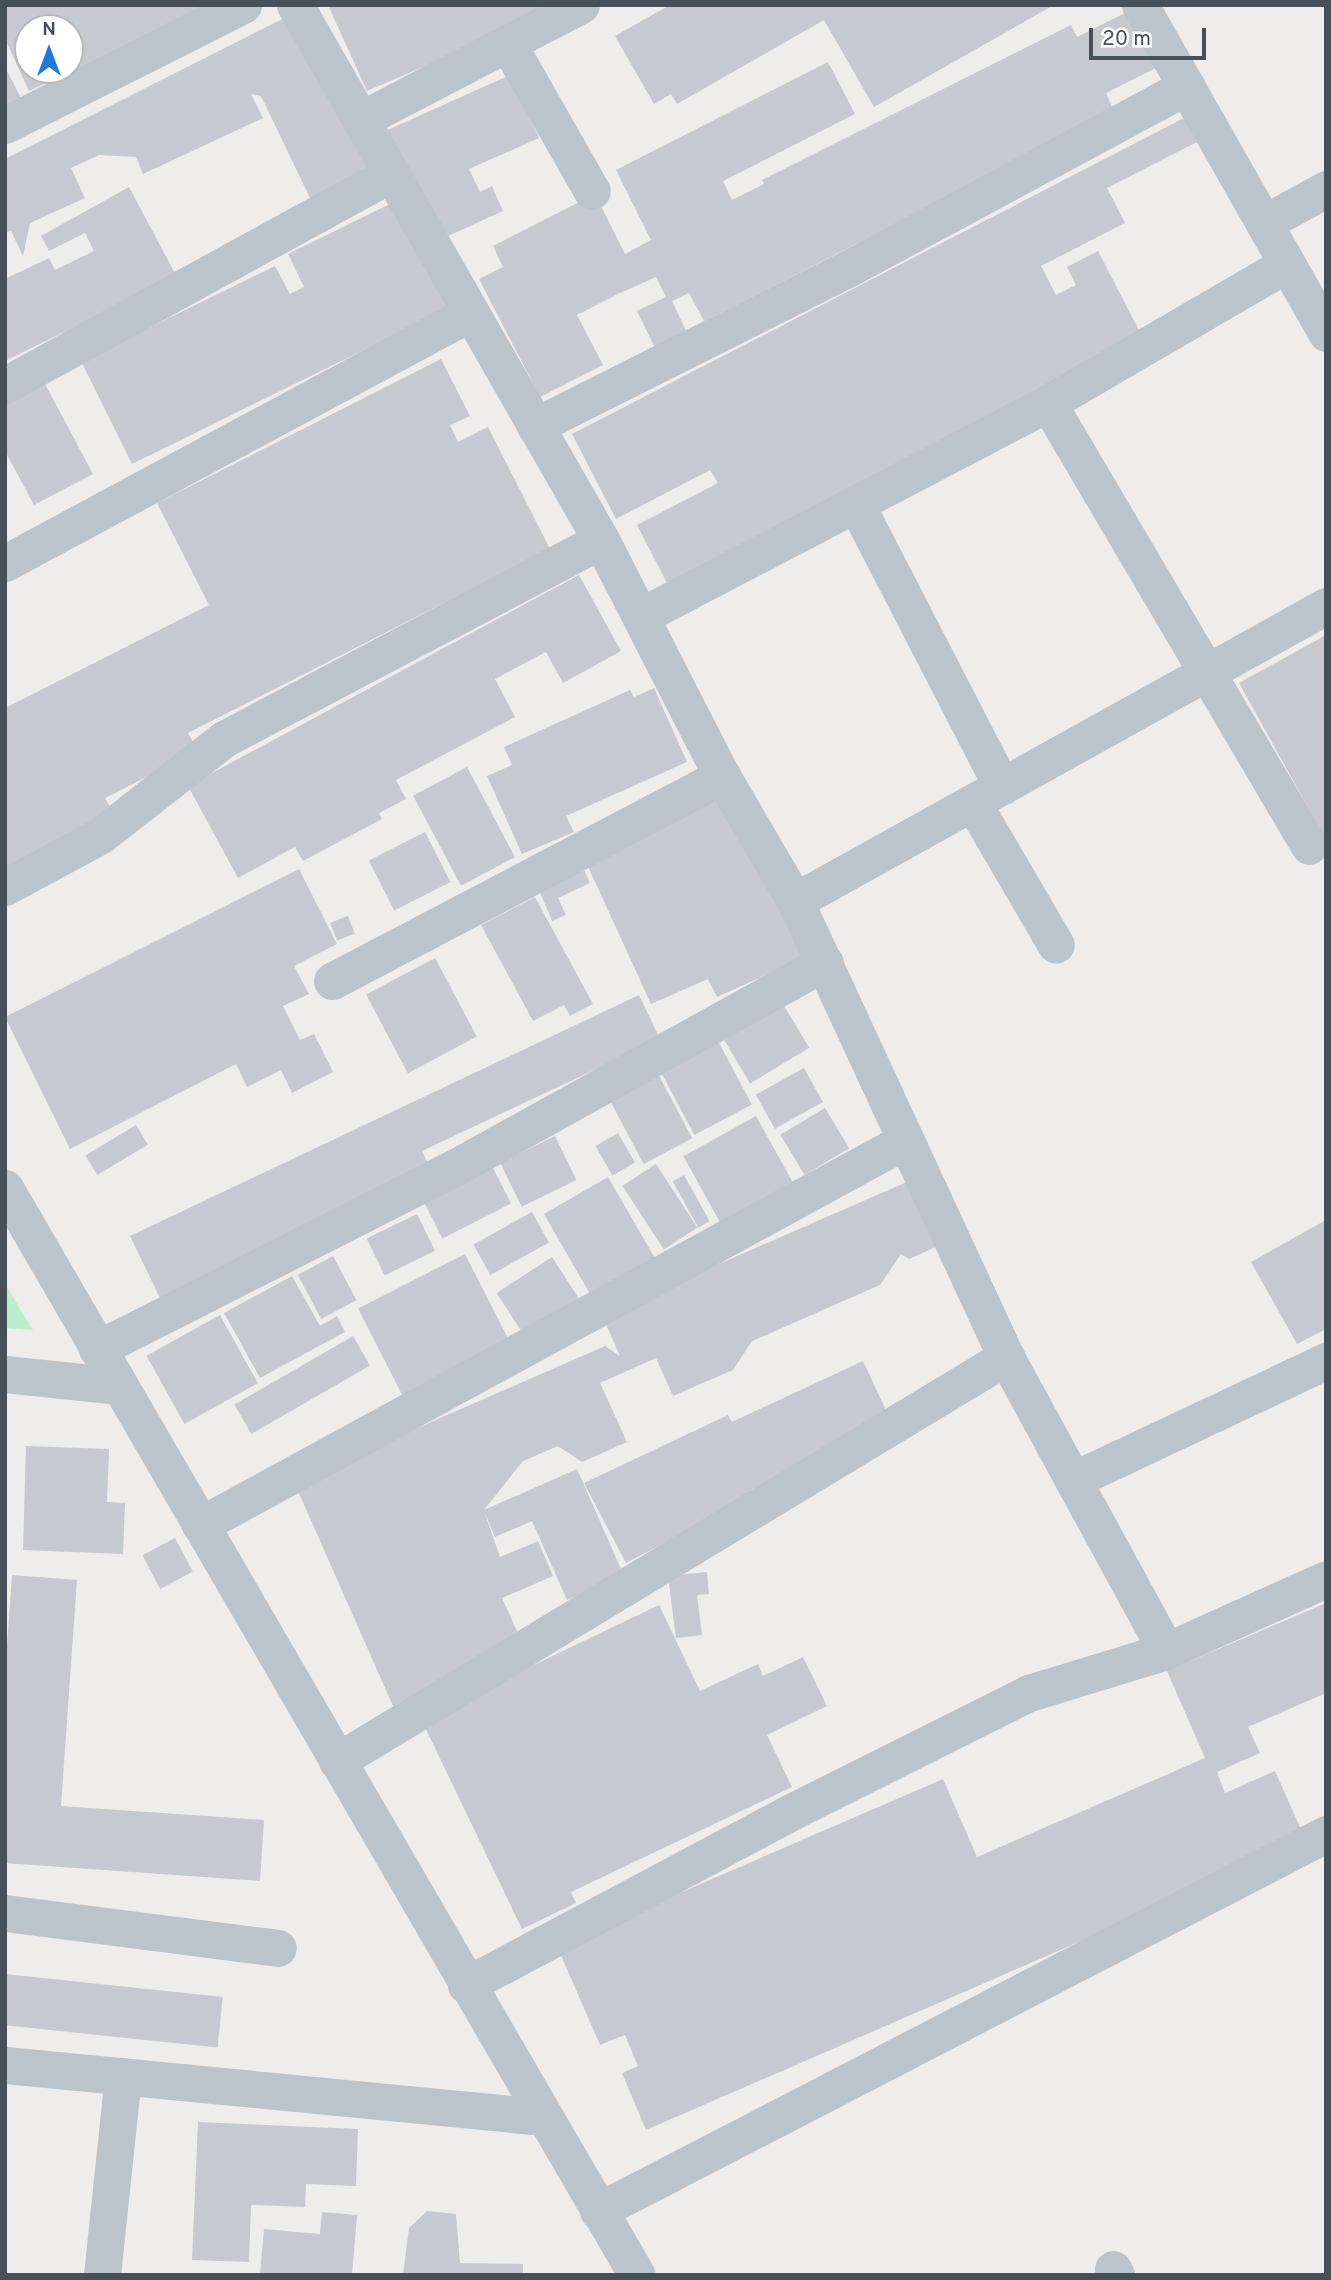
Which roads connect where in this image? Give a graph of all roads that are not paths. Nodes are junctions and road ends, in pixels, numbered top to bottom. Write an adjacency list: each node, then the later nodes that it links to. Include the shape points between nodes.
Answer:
1 (243, 5): 8 (street)
2 (295, 5): 7 (street)
3 (581, 5): 5 (street)
4 (1147, 7): 6 (street)
5 (508, 44): 7 (street); 11 (street)
6 (1187, 86): 12 (street); 18 (street, via 853,266)
7 (360, 120): 9 (street)
8 (5, 125)
9 (391, 174): 14 (street); 16 (street)
10 (1326, 189): 12 (street)
11 (592, 191)
12 (1264, 223): 13 (street)
13 (1287, 264): 15 (street); 17 (street)
14 (470, 313): 18 (street); 21 (street)
15 (1326, 333)
16 (5, 385)
17 (1048, 403): 19 (street); 24 (street)
18 (535, 426): 20 (street)
19 (856, 505): 23 (street); 26 (street)
20 (601, 540): 23 (street); 28 (street, via 224,739 101,835)
21 (5, 563)
22 (1326, 607): 24 (street)
23 (642, 616): 25 (street)
24 (1207, 672): 26 (street); 27 (street)
25 (722, 776): 29 (street); 32 (street)
26 (987, 795): 29 (street); 30 (street)
27 (1310, 846)
28 (5, 887)
29 (795, 901): 31 (street)
30 (1056, 945)
31 (825, 962): 33 (street); 35 (street, via 454,1168)
32 (332, 981)
33 (906, 1140): 36 (street); 41 (street)
34 (5, 1188): 35 (street)
35 (97, 1349): 39 (street)
36 (1006, 1357): 40 (street); 44 (street)
37 (1326, 1361): 40 (street)
38 (5, 1374): 39 (street)
39 (119, 1386): 41 (street)
40 (1073, 1480): 43 (street)
41 (200, 1525): 44 (street)
42 (1326, 1579): 43 (street)
43 (1166, 1651): 48 (street, via 1029,1693 787,1814)
44 (337, 1762): 48 (street)
45 (1326, 1834): 52 (street)
46 (5, 1913): 47 (street)
47 (278, 1948)
48 (466, 1985): 51 (street)
49 (5, 2065): 50 (street)
50 (123, 2076): 51 (street); 53 (street)
51 (543, 2117): 52 (street)
52 (598, 2211): 54 (street)
53 (102, 2275)
54 (637, 2275)

